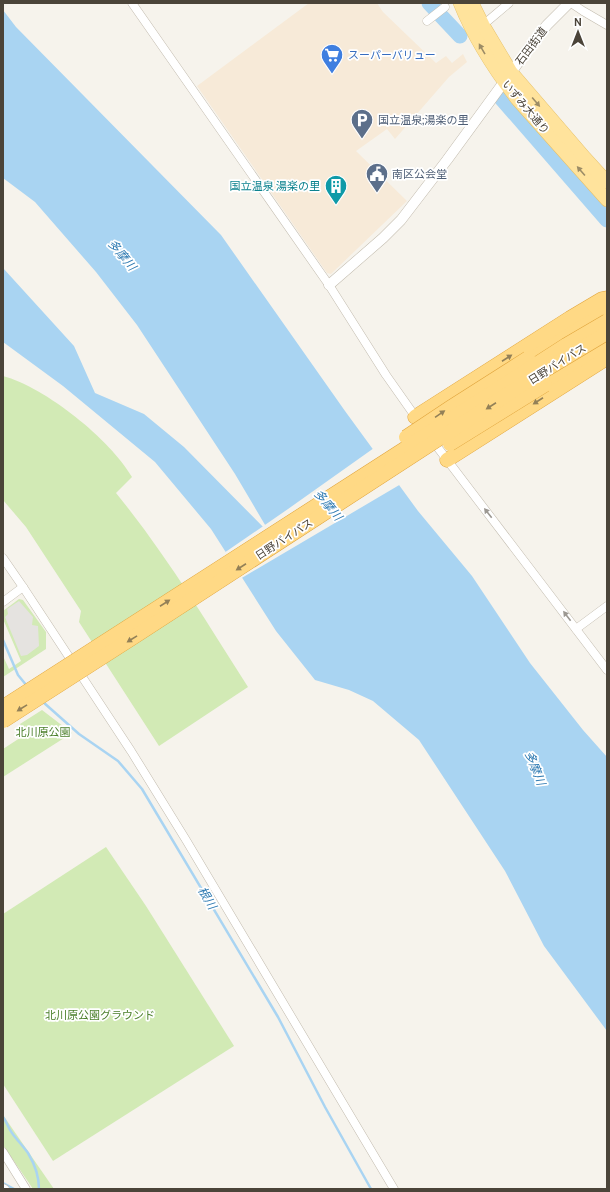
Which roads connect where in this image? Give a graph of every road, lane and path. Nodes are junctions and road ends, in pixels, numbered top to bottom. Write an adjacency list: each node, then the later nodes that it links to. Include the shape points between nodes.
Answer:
1 (132, 3): 14 (street)
2 (456, 3): 7 (street)
3 (460, 3): 11 (main road, いずみ大通り, one-way to 3, via 482,49)
4 (472, 3): 10 (main road, いずみ大通り)
5 (509, 3): 10 (street)
6 (567, 4): 9 (street); 11 (street, 石田街道, via 544,28)
7 (443, 6): 8 (street)
8 (429, 19)
9 (607, 24)
10 (483, 26): 11 (main road, いずみ大通り)
11 (507, 77): 12 (main road, いずみ大通り, one-way to 12); 13 (main road, いずみ大通り, one-way to 11, via 522,104); 14 (street, 石田街道, via 397,224)
12 (607, 182)
13 (607, 200)
14 (329, 285): 21 (street)
15 (607, 298): 21 (highway, one-way to 15, via 570,318)
16 (607, 309): 23 (highway, one-way to 16, bridge, via 370,462 451,407)
17 (607, 321): 23 (highway, 日野バイパス, bridge, via 566,345)
18 (607, 333): 23 (highway, 日野バイパス, one-way to 23, bridge, via 537,375 428,447)
19 (607, 345): 23 (highway, bridge, via 385,483)
20 (607, 358): 22 (highway, one-way to 22)
21 (415, 417): 22 (street)
22 (447, 460): 28 (street, one-way to 22)
23 (310, 516): 30 (highway, 日野バイパス, one-way to 23, bridge); 31 (highway, 日野バイパス, one-way to 31, bridge, via 137,635)
24 (3, 558): 25 (street)
25 (23, 587): 26 (street); 34 (street, via 190,847)
26 (3, 602)
27 (607, 606): 28 (street)
28 (576, 629): 29 (street)
29 (607, 670)
30 (3, 707)
31 (3, 721)
32 (3, 1152): 33 (street)
33 (26, 1189)
34 (394, 1189)

